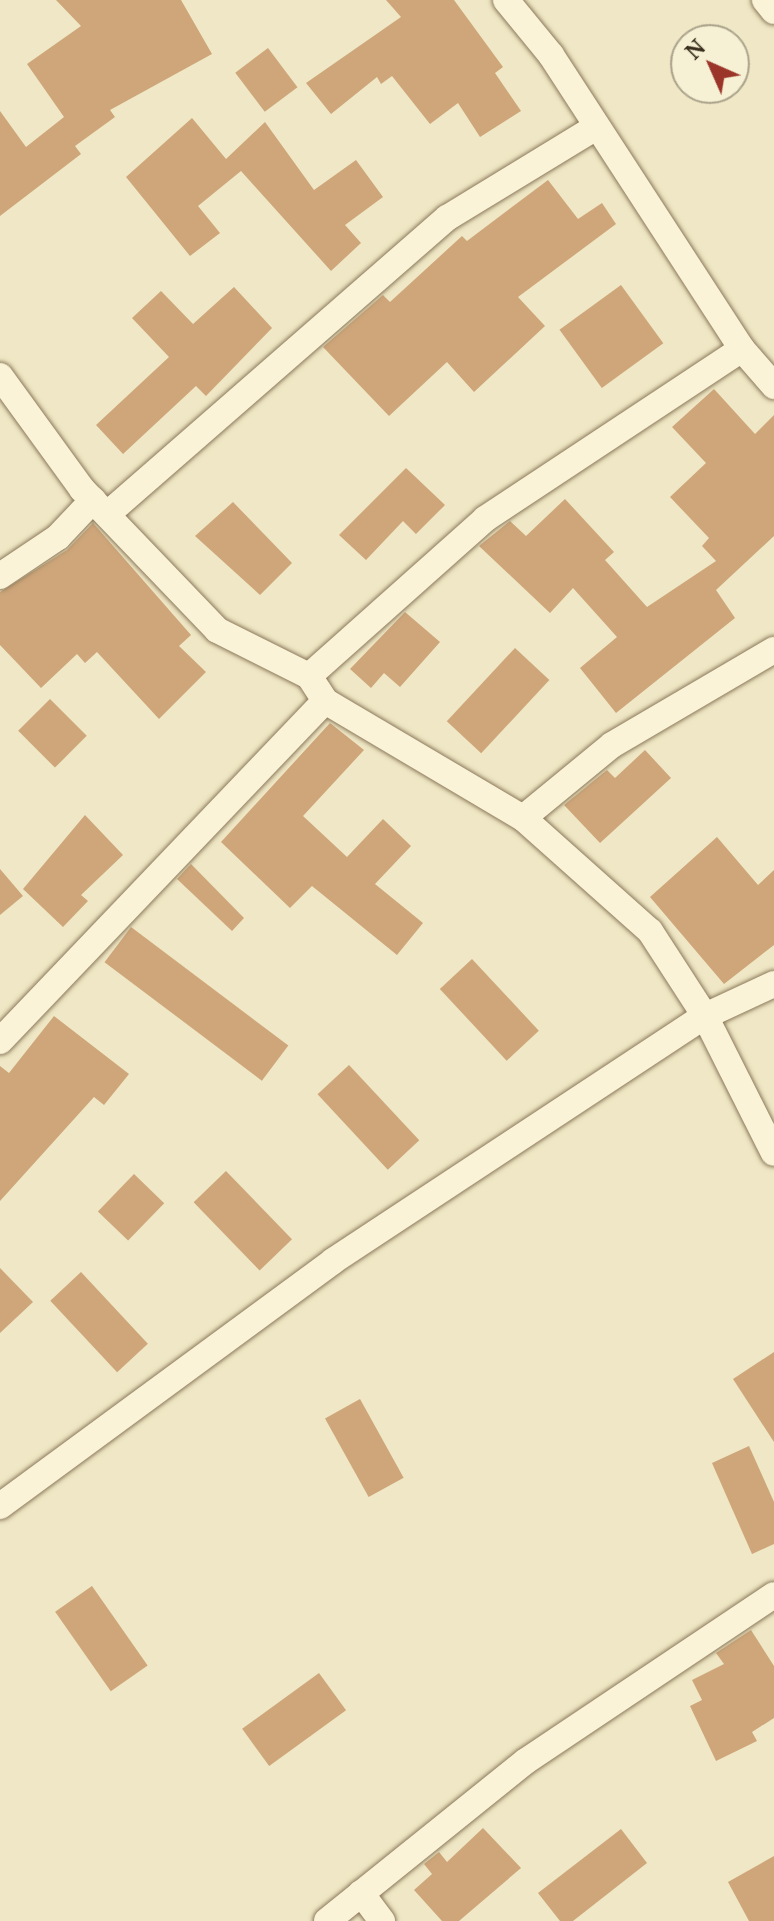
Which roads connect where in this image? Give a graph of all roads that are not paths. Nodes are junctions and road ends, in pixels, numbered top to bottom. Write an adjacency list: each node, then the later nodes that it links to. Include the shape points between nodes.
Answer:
1 (506, 0): 4 (street)
2 (765, 0): 3 (street)
3 (774, 11)
4 (596, 127): 5 (street); 8 (street, via 447,218)
5 (742, 349): 7 (street); 11 (street, via 485,519)
6 (0, 376): 8 (street)
7 (774, 386)
8 (102, 506): 9 (street); 11 (street, via 217,630)
9 (0, 576)
10 (774, 650): 13 (street, via 612,745)
11 (309, 676): 12 (street)
12 (325, 701): 13 (street); 16 (street)
13 (523, 818): 15 (street, via 650,931)
14 (774, 984): 15 (street)
15 (705, 1016): 17 (street); 18 (street, via 333,1261)
16 (0, 1041)
17 (774, 1153)
18 (0, 1506)
19 (774, 1595): 20 (street, via 526,1761)
20 (361, 1893): 21 (street); 22 (street)
21 (327, 1921)
22 (382, 1921)

